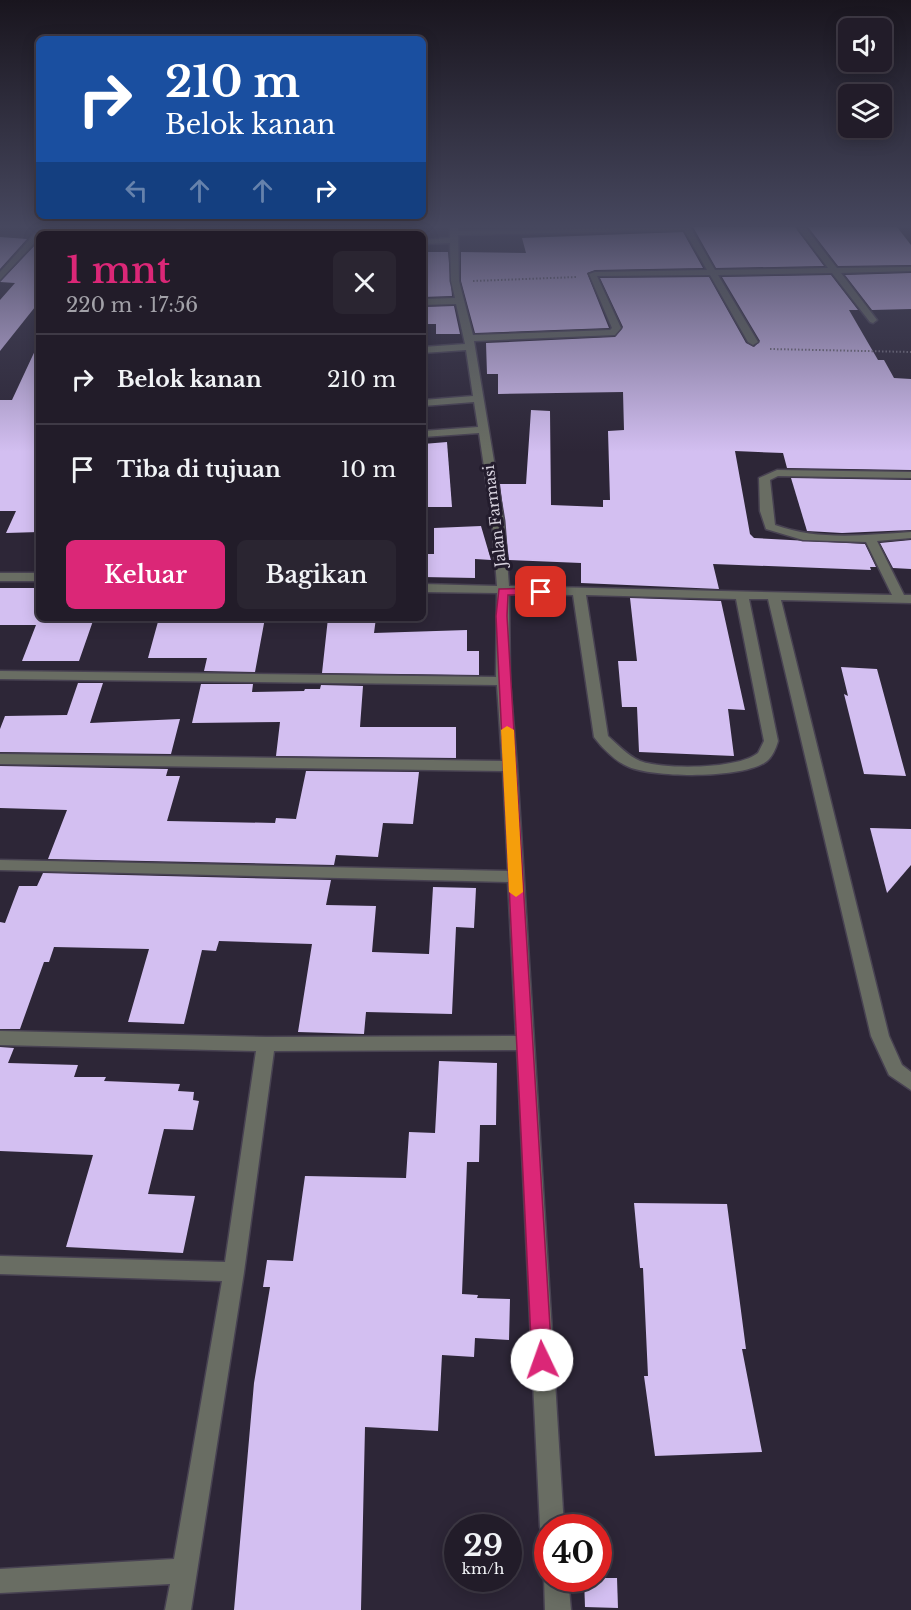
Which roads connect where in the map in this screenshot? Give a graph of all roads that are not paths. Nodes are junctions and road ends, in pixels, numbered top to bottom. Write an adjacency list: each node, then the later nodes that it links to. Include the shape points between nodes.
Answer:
1 (459, 302): 7 (street, Jalan Farmasi)
2 (604, 302): 7 (street, via 616,328 612,333)
3 (730, 302): 6 (street)
4 (860, 302): 5 (street)
5 (873, 320)
6 (753, 342)
7 (469, 343): 8 (street); 9 (street, Jalan Farmasi)
8 (426, 350)
9 (476, 399): 10 (street); 11 (street, Jalan Farmasi)
10 (426, 403)
11 (483, 429): 12 (street); 19 (street, Jalan Farmasi, via 498,521)
12 (426, 434)
13 (911, 475): 15 (street, via 777,474 764,478 770,527 809,537)
14 (911, 535): 15 (street)
15 (870, 538): 23 (street)
16 (0, 577): 17 (street)
17 (36, 577)
18 (426, 588): 19 (street)
19 (503, 591): 20 (street); 25 (street, Jalan Farmasi)
20 (579, 592): 21 (street); 21 (street, via 601,737 633,764 677,769 740,769 768,752 771,741)
21 (742, 596): 22 (street)
22 (774, 597): 23 (street); 33 (street, via 880,1036 895,1070)
23 (905, 599)
24 (0, 675): 25 (street)
25 (503, 681): 27 (street, Jalan Farmasi)
26 (0, 759): 27 (street)
27 (510, 766): 29 (street, Jalan Farmasi)
28 (0, 865): 29 (street)
29 (515, 877): 31 (street, Jalan Farmasi)
30 (0, 1038): 32 (street)
31 (525, 1042): 32 (street); 36 (street, Jalan Farmasi)
32 (266, 1044): 35 (street)
33 (911, 1083)
34 (0, 1265): 35 (street)
35 (234, 1272): 37 (street)
36 (551, 1514)
37 (184, 1571): 38 (street); 40 (street)
38 (0, 1581)
39 (557, 1592): 41 (street)
40 (178, 1610)
41 (558, 1610)

